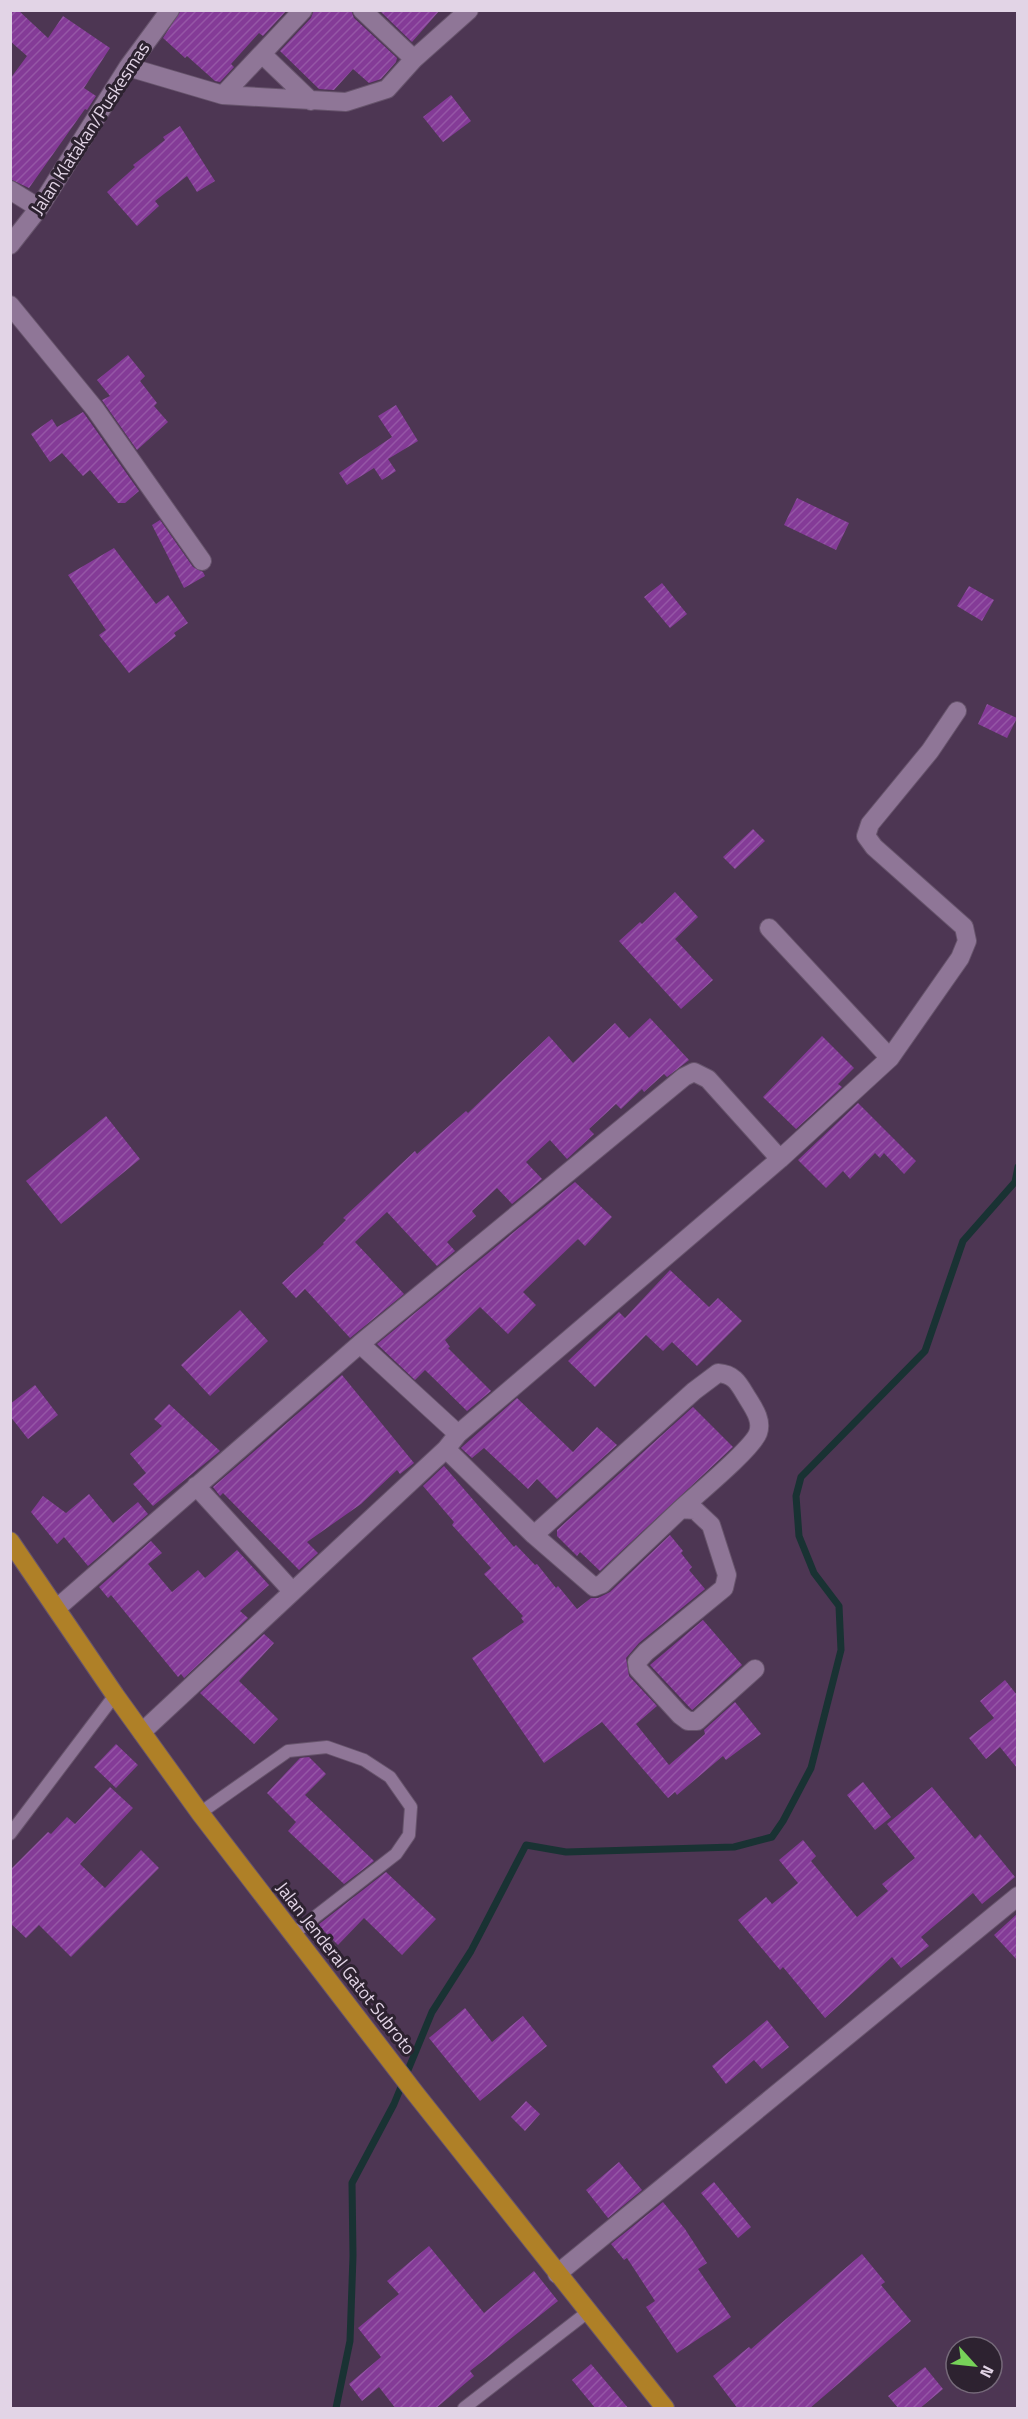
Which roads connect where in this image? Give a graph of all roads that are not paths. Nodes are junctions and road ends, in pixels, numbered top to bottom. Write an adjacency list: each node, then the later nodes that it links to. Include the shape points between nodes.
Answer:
1 (170, 10): 7 (street, Jalan Klatakan/Puskesmas)
2 (303, 10): 5 (street)
3 (362, 10): 6 (street)
4 (469, 10): 6 (street)
5 (262, 54): 8 (street); 9 (street)
6 (414, 59): 9 (street, via 387,89 346,102)
7 (128, 67): 8 (street); 11 (street, Jalan Klatakan/Puskesmas)
8 (222, 95): 9 (street)
9 (311, 101)
10 (10, 190): 11 (street)
11 (39, 208): 12 (street, Jalan Klatakan/Puskesmas)
12 (10, 245)
13 (10, 305): 14 (street, via 95,409)
14 (202, 561)
15 (957, 711): 17 (street, via 930,751 870,824 866,836 964,927 967,941 960,958)
16 (769, 928): 17 (street)
17 (890, 1058): 18 (street)
18 (780, 1159): 19 (street, via 708,1079 693,1072); 20 (street)
19 (360, 1344): 20 (street); 22 (street)
20 (458, 1434): 21 (street)
21 (446, 1449): 24 (street); 26 (street)
22 (196, 1486): 26 (street); 27 (street)
23 (681, 1509): 24 (street, via 602,1584 594,1587); 24 (street, via 749,1446 758,1432 759,1417 737,1380 727,1373 718,1373 694,1391); 28 (street, via 696,1510 711,1525 727,1575 724,1588 646,1652 637,1662 638,1669 680,1715 697,1721)
24 (534, 1535)
25 (10, 1541): 27 (highway, Jalan Jenderal Gatot Subroto)
26 (292, 1591): 30 (street)
27 (57, 1608): 29 (highway, Jalan Jenderal Gatot Subroto)
28 (755, 1669)
29 (115, 1695): 30 (highway, Jalan Jenderal Gatot Subroto); 32 (lane)
30 (142, 1732): 31 (highway, Jalan Jenderal Gatot Subroto)
31 (200, 1813): 34 (highway, Jalan Jenderal Gatot Subroto); 34 (lane, via 288,1751 327,1747 364,1760 390,1777 411,1807 409,1836 396,1854)
32 (10, 1834)
33 (1017, 1896): 35 (street)
34 (293, 1934): 35 (highway, Jalan Jenderal Gatot Subroto)
35 (557, 2274): 36 (highway, Jalan Jenderal Gatot Subroto)
36 (589, 2310): 37 (lane); 38 (highway, Jalan Jenderal Gatot Subroto)
37 (464, 2409)
38 (665, 2409)

